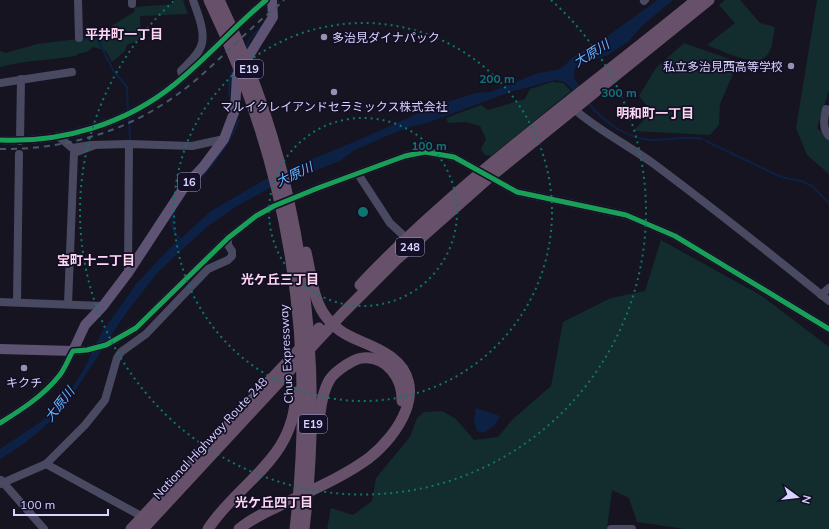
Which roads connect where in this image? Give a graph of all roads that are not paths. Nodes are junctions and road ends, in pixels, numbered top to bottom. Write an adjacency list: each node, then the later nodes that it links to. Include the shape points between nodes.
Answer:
1 (78, 0): 9 (street)
2 (193, 0): 11 (street, via 201,25 202,43 197,53 180,70)
3 (209, 0): 8 (highway, E19)
4 (219, 0): 8 (highway, E19)
5 (696, 0): 25 (highway, National Highway Route 248 / 248)
6 (709, 0): 14 (highway, National Highway Route 248 / 248)
7 (267, 1): 11 (street); 18 (main road, 16, via 273,17 237,75 235,110)
8 (228, 28): 26 (highway, E19, via 262,116)
9 (79, 38)
10 (72, 72): 12 (street)
11 (183, 77): 16 (street, via 157,98 135,110 86,131)
12 (21, 79): 13 (street); 20 (street)
13 (0, 82)
14 (574, 109): 25 (highway, National Highway Route 248 / 248); 31 (street, via 715,210)
15 (829, 110): 17 (street, via 826,109 824,121)
16 (58, 136): 20 (street); 22 (street, via 72,148)
17 (829, 136)
18 (224, 139): 21 (street, via 192,146); 29 (main road, 16, via 185,186)
19 (0, 140): 20 (street)
20 (20, 141)
21 (129, 144): 22 (street); 29 (street)
22 (95, 145): 35 (street, via 74,152)
23 (19, 154): 34 (street)
24 (358, 174): 25 (street, via 405,156 425,152 454,157); 27 (street, via 274,206 256,216); 28 (street, via 390,223)
25 (486, 175): 37 (street, via 517,192 641,220 675,236); 46 (highway, National Highway Route 248 / 248, via 415,229 383,260); 49 (highway, National Highway Route 248 / 248, via 362,293)
26 (292, 221): 40 (highway, via 292,257 288,270 296,324); 43 (highway, Chuo Expressway / E19, via 300,255 307,313 312,380); 52 (highway, via 318,302 326,316 334,327 347,336 384,352 398,363 408,383 410,396 400,426 382,447 350,470 260,514)
27 (228, 238): 39 (street, via 150,315 123,337 106,345); 42 (street, via 232,256 208,269 146,334 121,352 104,400 85,425)
28 (418, 249)
29 (128, 273): 36 (main road, 16)
30 (829, 288): 31 (street)
31 (821, 294): 32 (street)
32 (829, 301)
33 (0, 302): 34 (street)
34 (16, 302): 35 (street)
35 (68, 304): 36 (street)
36 (103, 306): 39 (main road, 16, via 85,325)
37 (829, 329)
38 (0, 349): 39 (main road)
39 (73, 351): 41 (street, via 60,375 22,410)
40 (299, 393): 45 (highway, Chuo Expressway / E19, via 300,475); 50 (highway, via 286,436 277,454 230,501)
41 (0, 424)
42 (46, 464): 44 (street); 46 (street)
43 (313, 468): 45 (highway); 51 (highway, via 322,400 330,380 338,370 356,360 370,358 382,362 397,378 402,392 399,415 384,437 339,470 258,508)
44 (1, 481): 47 (street)
45 (306, 506): 53 (highway, Chuo Expressway / E19); 54 (highway, Chuo Expressway / E19); 55 (highway)
46 (143, 517): 48 (highway, National Highway Route 248 / 248)
47 (44, 529)
48 (131, 529)
49 (143, 529)
50 (208, 529)
51 (229, 529)
52 (239, 529)
53 (295, 529)
54 (304, 529)
55 (310, 529)
56 (611, 529): 57 (street)
57 (632, 529)

